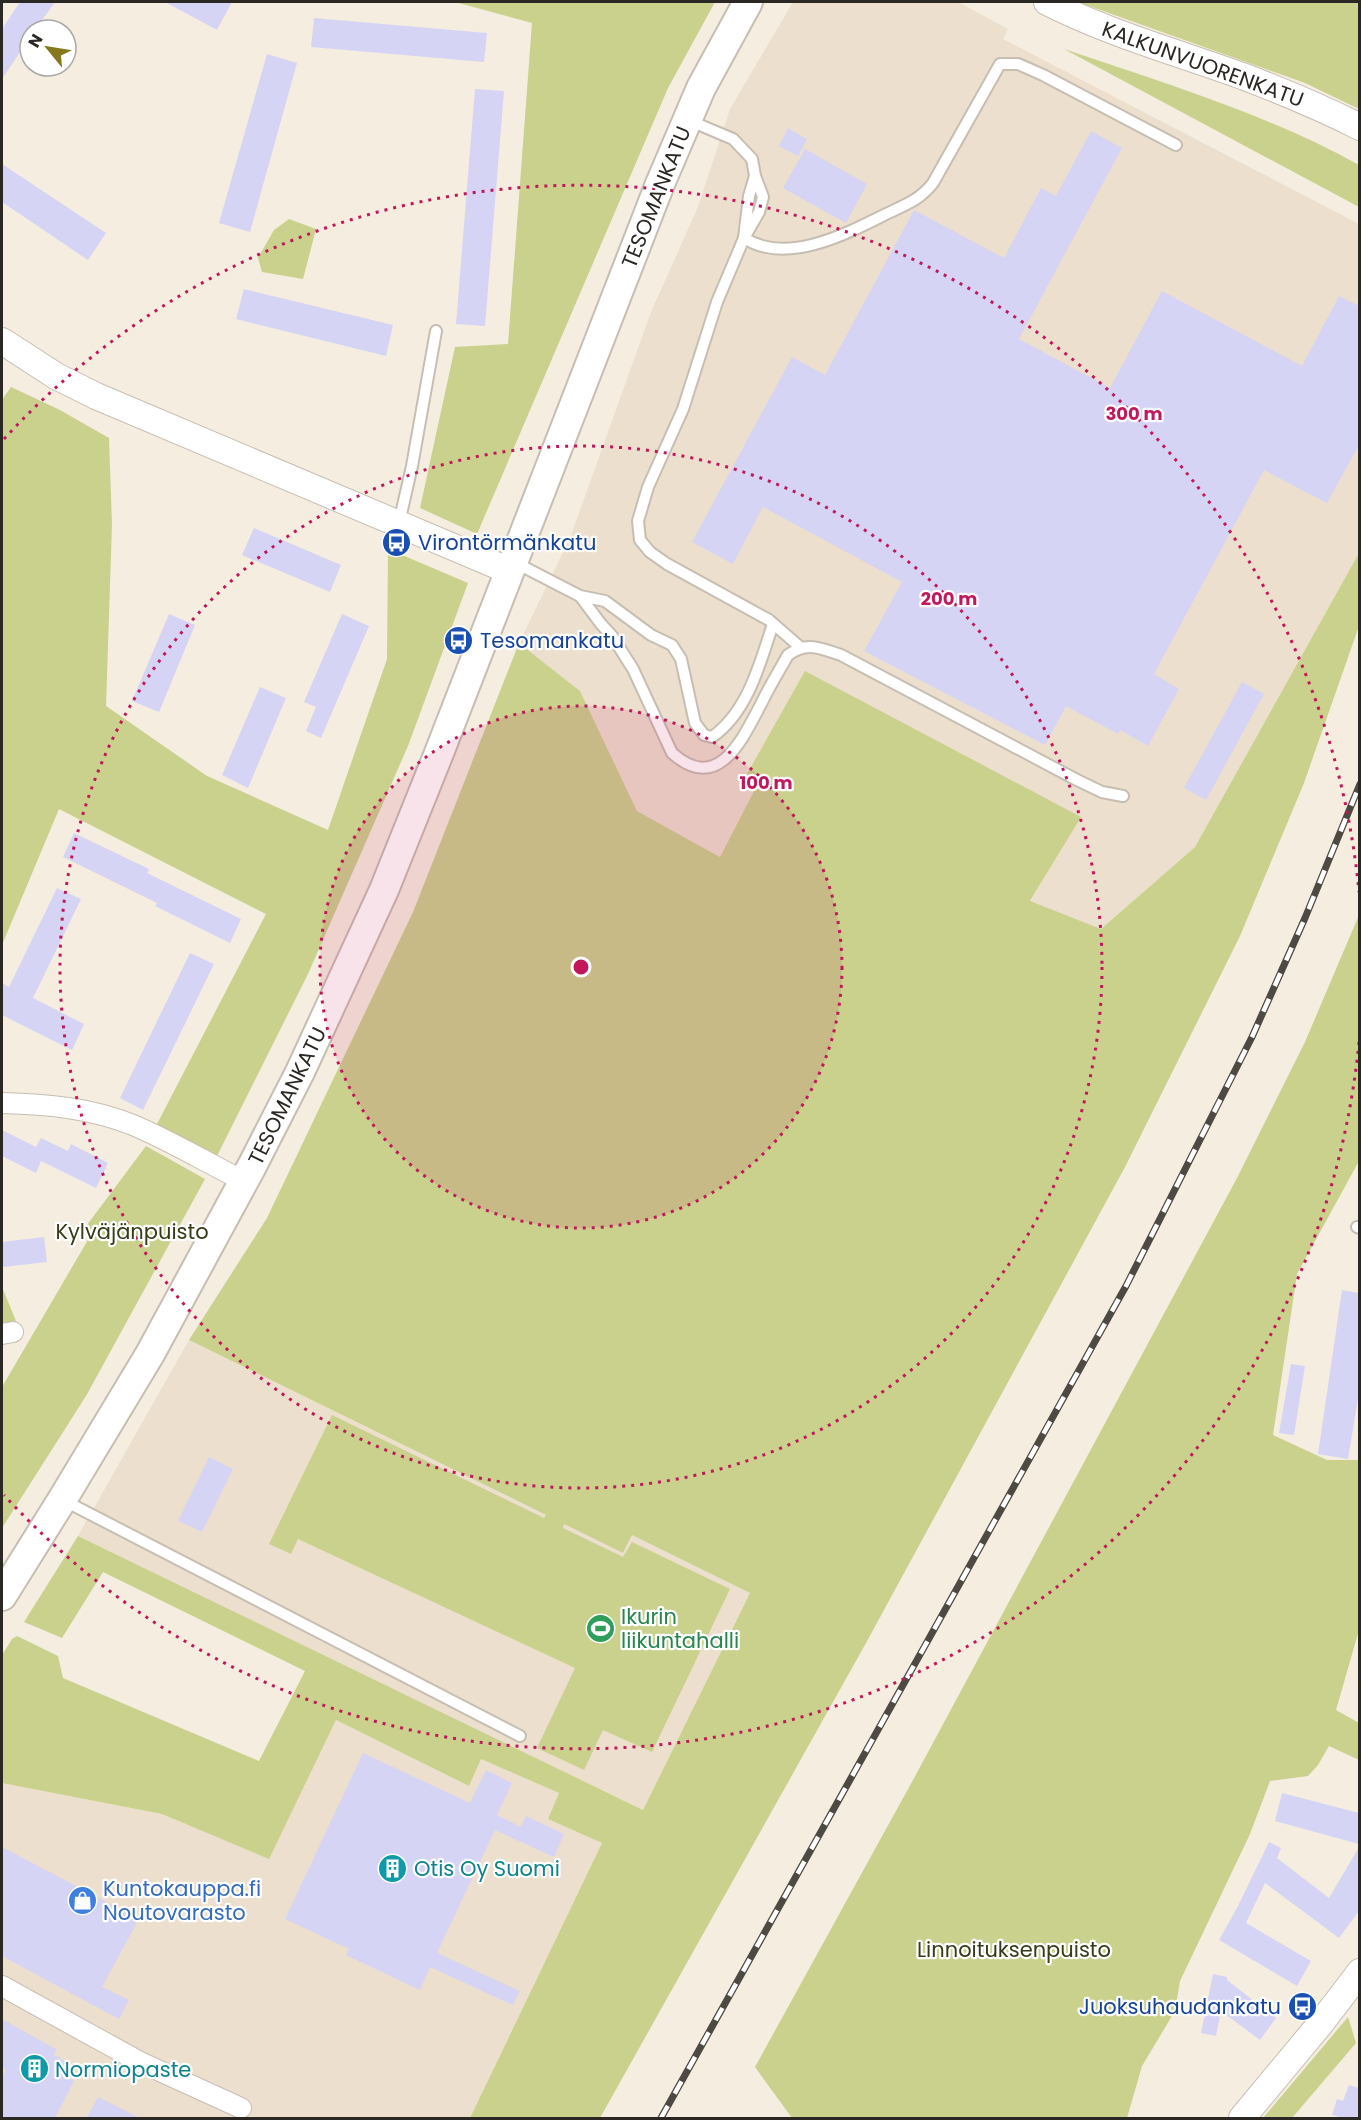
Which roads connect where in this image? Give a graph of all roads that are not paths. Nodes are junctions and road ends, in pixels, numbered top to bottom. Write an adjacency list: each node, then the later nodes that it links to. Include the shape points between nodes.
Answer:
1 (748, 2): 3 (main road, TESOMANKATU)
2 (1047, 2): 4 (street, KALKUNVUORENKATU, via 1087,21 1266,86)
3 (688, 120): 6 (lane, via 733,139 752,159 755,176); 10 (main road, TESOMANKATU)
4 (1359, 127)
5 (1176, 145): 6 (lane, via 1043,75 1018,64 1000,64 922,196 840,237 791,249 758,247)
6 (744, 238): 12 (lane, via 638,521 640,540 650,552)
7 (436, 332): 9 (lane)
8 (2, 341): 9 (street, via 96,396)
9 (398, 524): 10 (street)
10 (512, 566): 11 (lane); 16 (main road, TESOMANKATU, via 384,890 300,1072)
11 (580, 596): 12 (lane, via 605,601 651,635 672,645 681,659 695,723 712,737 734,716 747,692); 13 (lane, via 633,669 672,753 683,763 701,768 718,764 731,754 788,655)
12 (773, 624): 13 (lane)
13 (800, 647): 14 (lane, via 841,655 1077,780 1102,792)
14 (1124, 796)
15 (2, 1103): 16 (street, via 78,1109 132,1125)
16 (244, 1181): 17 (main road, TESOMANKATU, via 150,1354)
17 (62, 1500): 18 (main road, TESOMANKATU); 19 (lane)
18 (2, 1596)
19 (520, 1736)
20 (1359, 1972): 23 (street, via 1322,2023)
21 (2, 1986): 22 (street, via 140,2062)
22 (241, 2108)
23 (1242, 2118)

